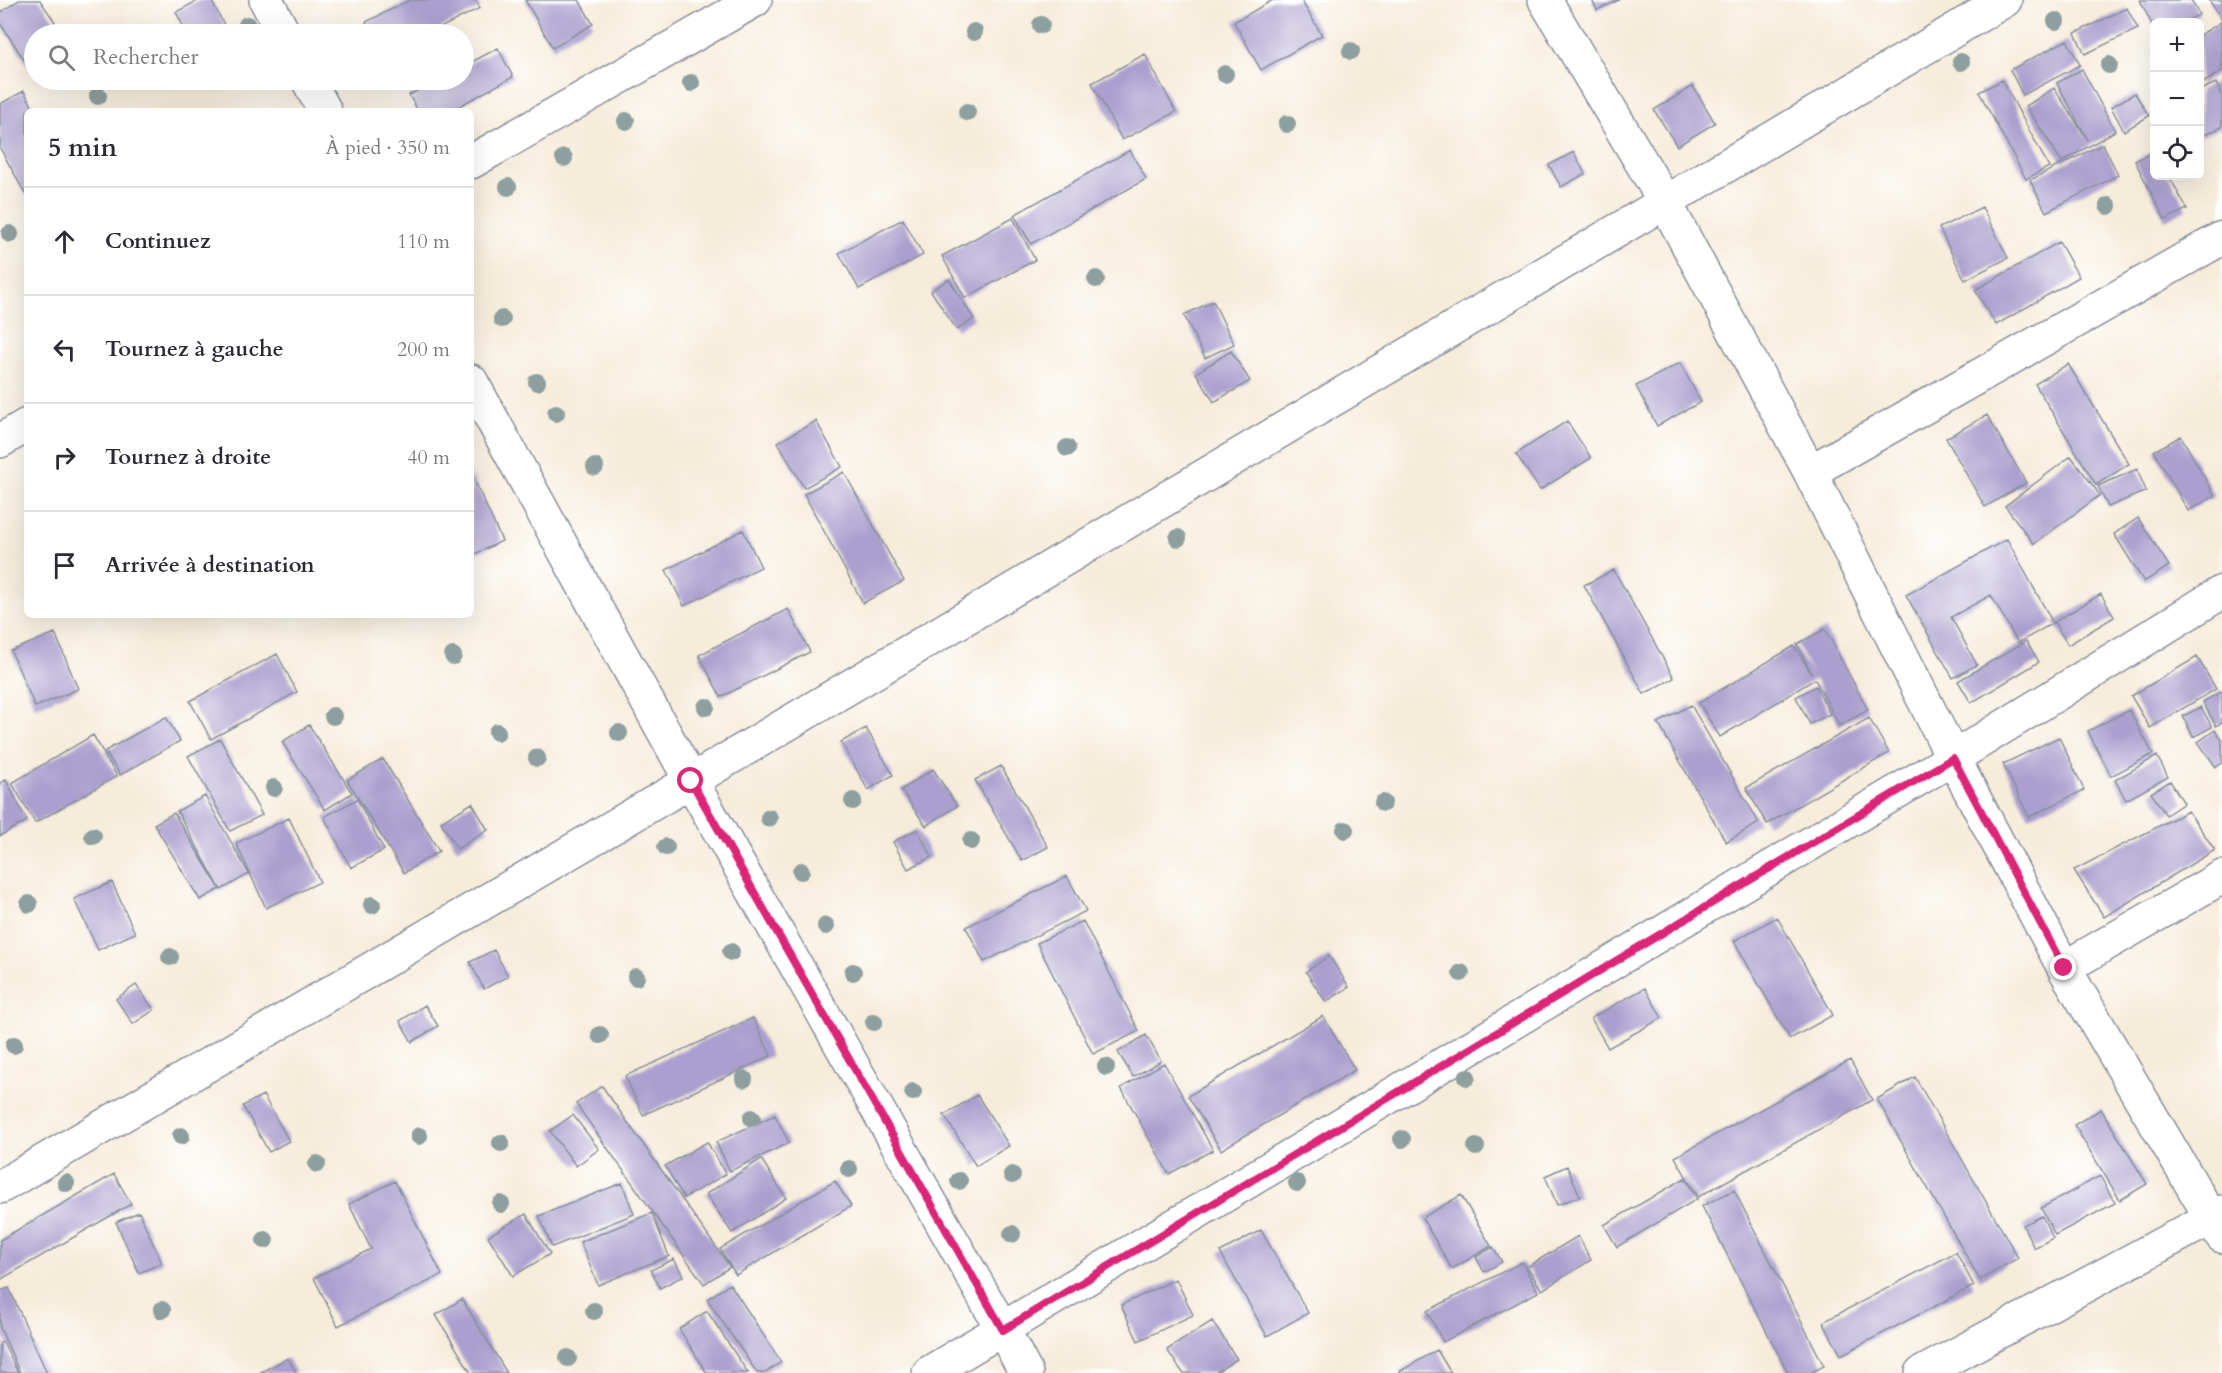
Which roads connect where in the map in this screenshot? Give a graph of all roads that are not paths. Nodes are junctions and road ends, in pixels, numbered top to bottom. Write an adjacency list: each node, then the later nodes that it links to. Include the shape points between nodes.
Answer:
1 (266, 0): 5 (street)
2 (755, 0): 8 (street)
3 (1545, 0): 9 (street)
4 (2005, 0): 9 (street)
5 (279, 24)
6 (313, 90): 7 (street)
7 (323, 108)
8 (474, 160)
9 (1665, 202): 14 (street); 17 (street)
10 (2222, 238): 14 (street)
11 (474, 386): 17 (street)
12 (24, 427): 13 (street)
13 (0, 441)
14 (1810, 472): 16 (street)
15 (2222, 591): 16 (street)
16 (1953, 758): 19 (street); 22 (street)
17 (691, 781): 20 (street); 22 (street)
18 (2222, 877): 19 (street)
19 (2064, 968): 21 (street)
20 (0, 1187)
21 (2219, 1222): 25 (street)
22 (1003, 1330): 23 (street); 24 (street)
23 (929, 1373)
24 (1026, 1373)
25 (1922, 1373)

